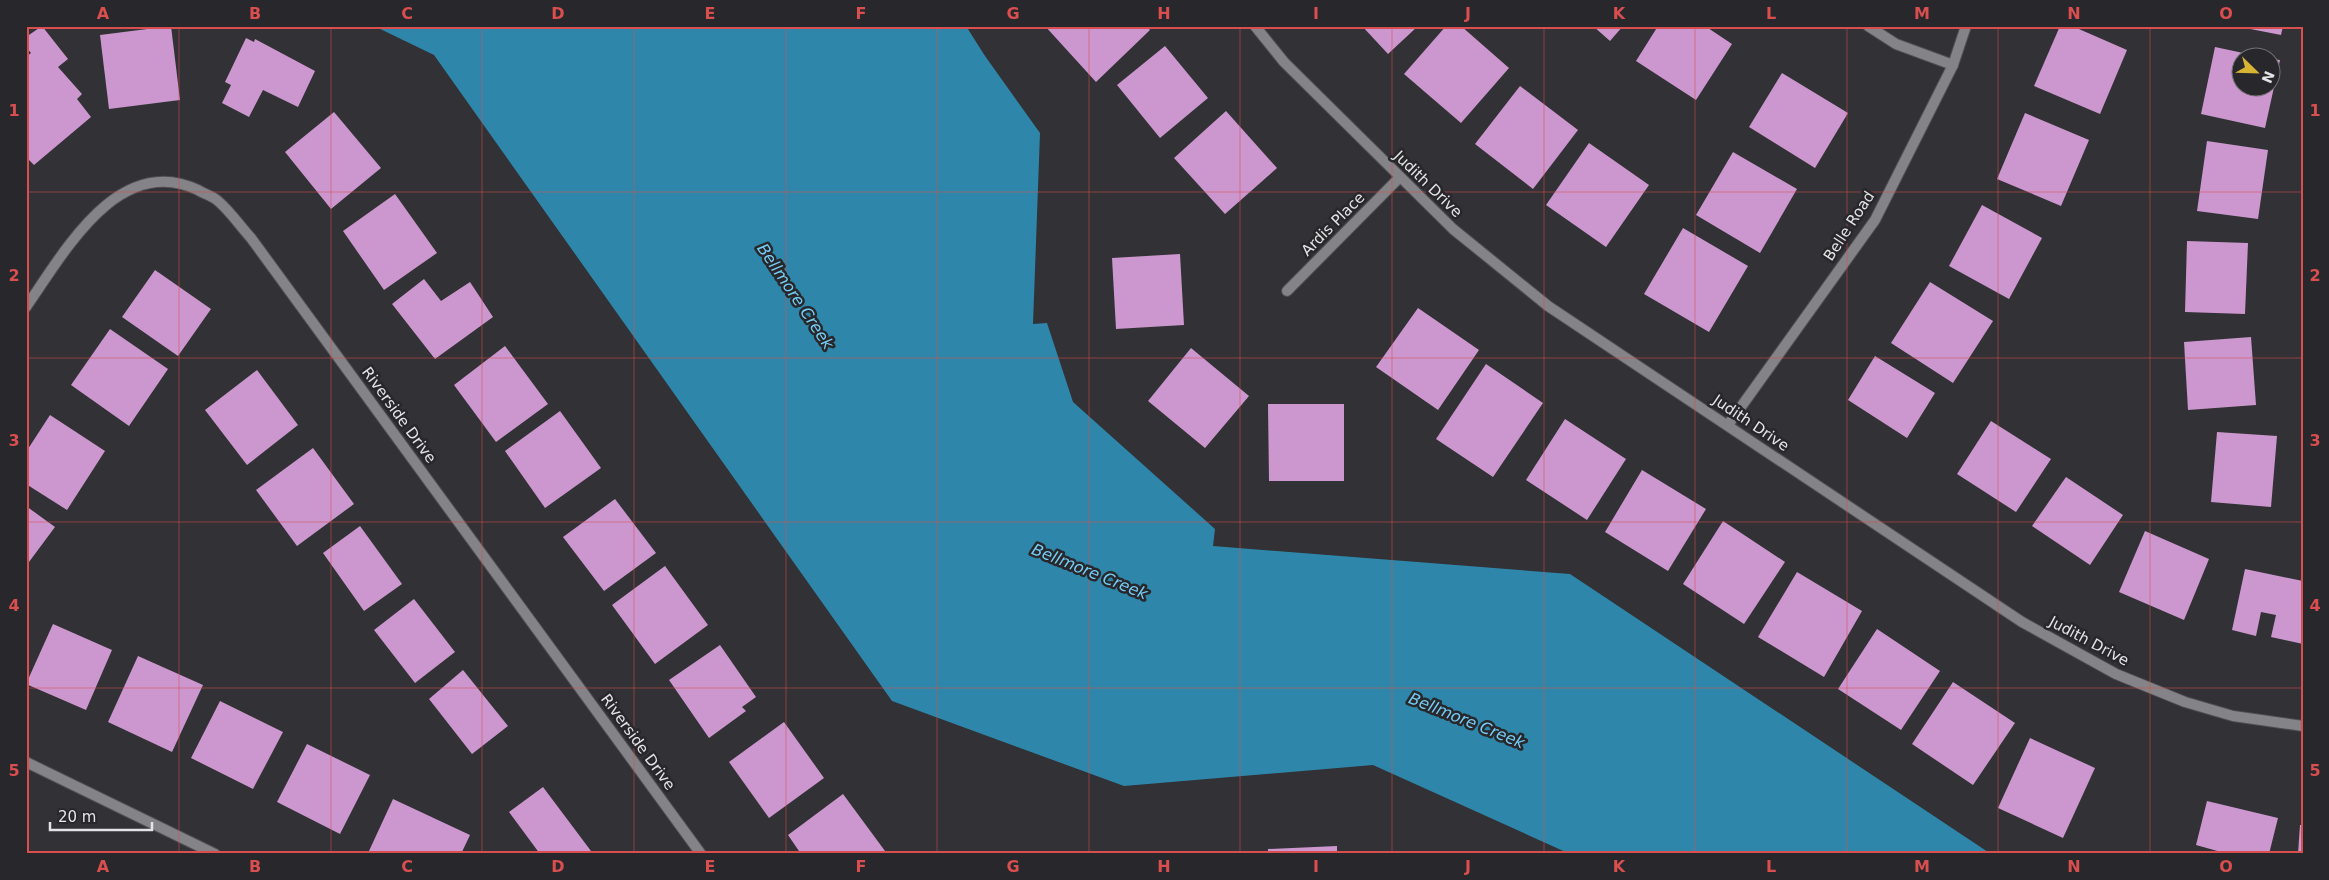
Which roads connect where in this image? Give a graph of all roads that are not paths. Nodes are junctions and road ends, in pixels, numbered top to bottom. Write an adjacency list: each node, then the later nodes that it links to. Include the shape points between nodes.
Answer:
1 (1255, 26): 5 (street, Judith Drive, via 1284,62)
2 (1868, 26): 4 (street, via 1896,44)
3 (1966, 26): 4 (street, Belle Road)
4 (1953, 65): 8 (street, Belle Road, via 1875,220)
5 (1400, 177): 6 (street, Ardis Place); 8 (street, Judith Drive, via 1453,229 1548,306)
6 (1287, 291)
7 (26, 307): 12 (street, Riverside Drive, via 76,236 111,200 138,186 165,181 184,184 218,200 262,254)
8 (1728, 426): 9 (street, Judith Drive, via 2022,622 2116,674 2185,702 2233,716)
9 (2303, 726)
10 (26, 762): 11 (street)
11 (215, 854)
12 (701, 854)

